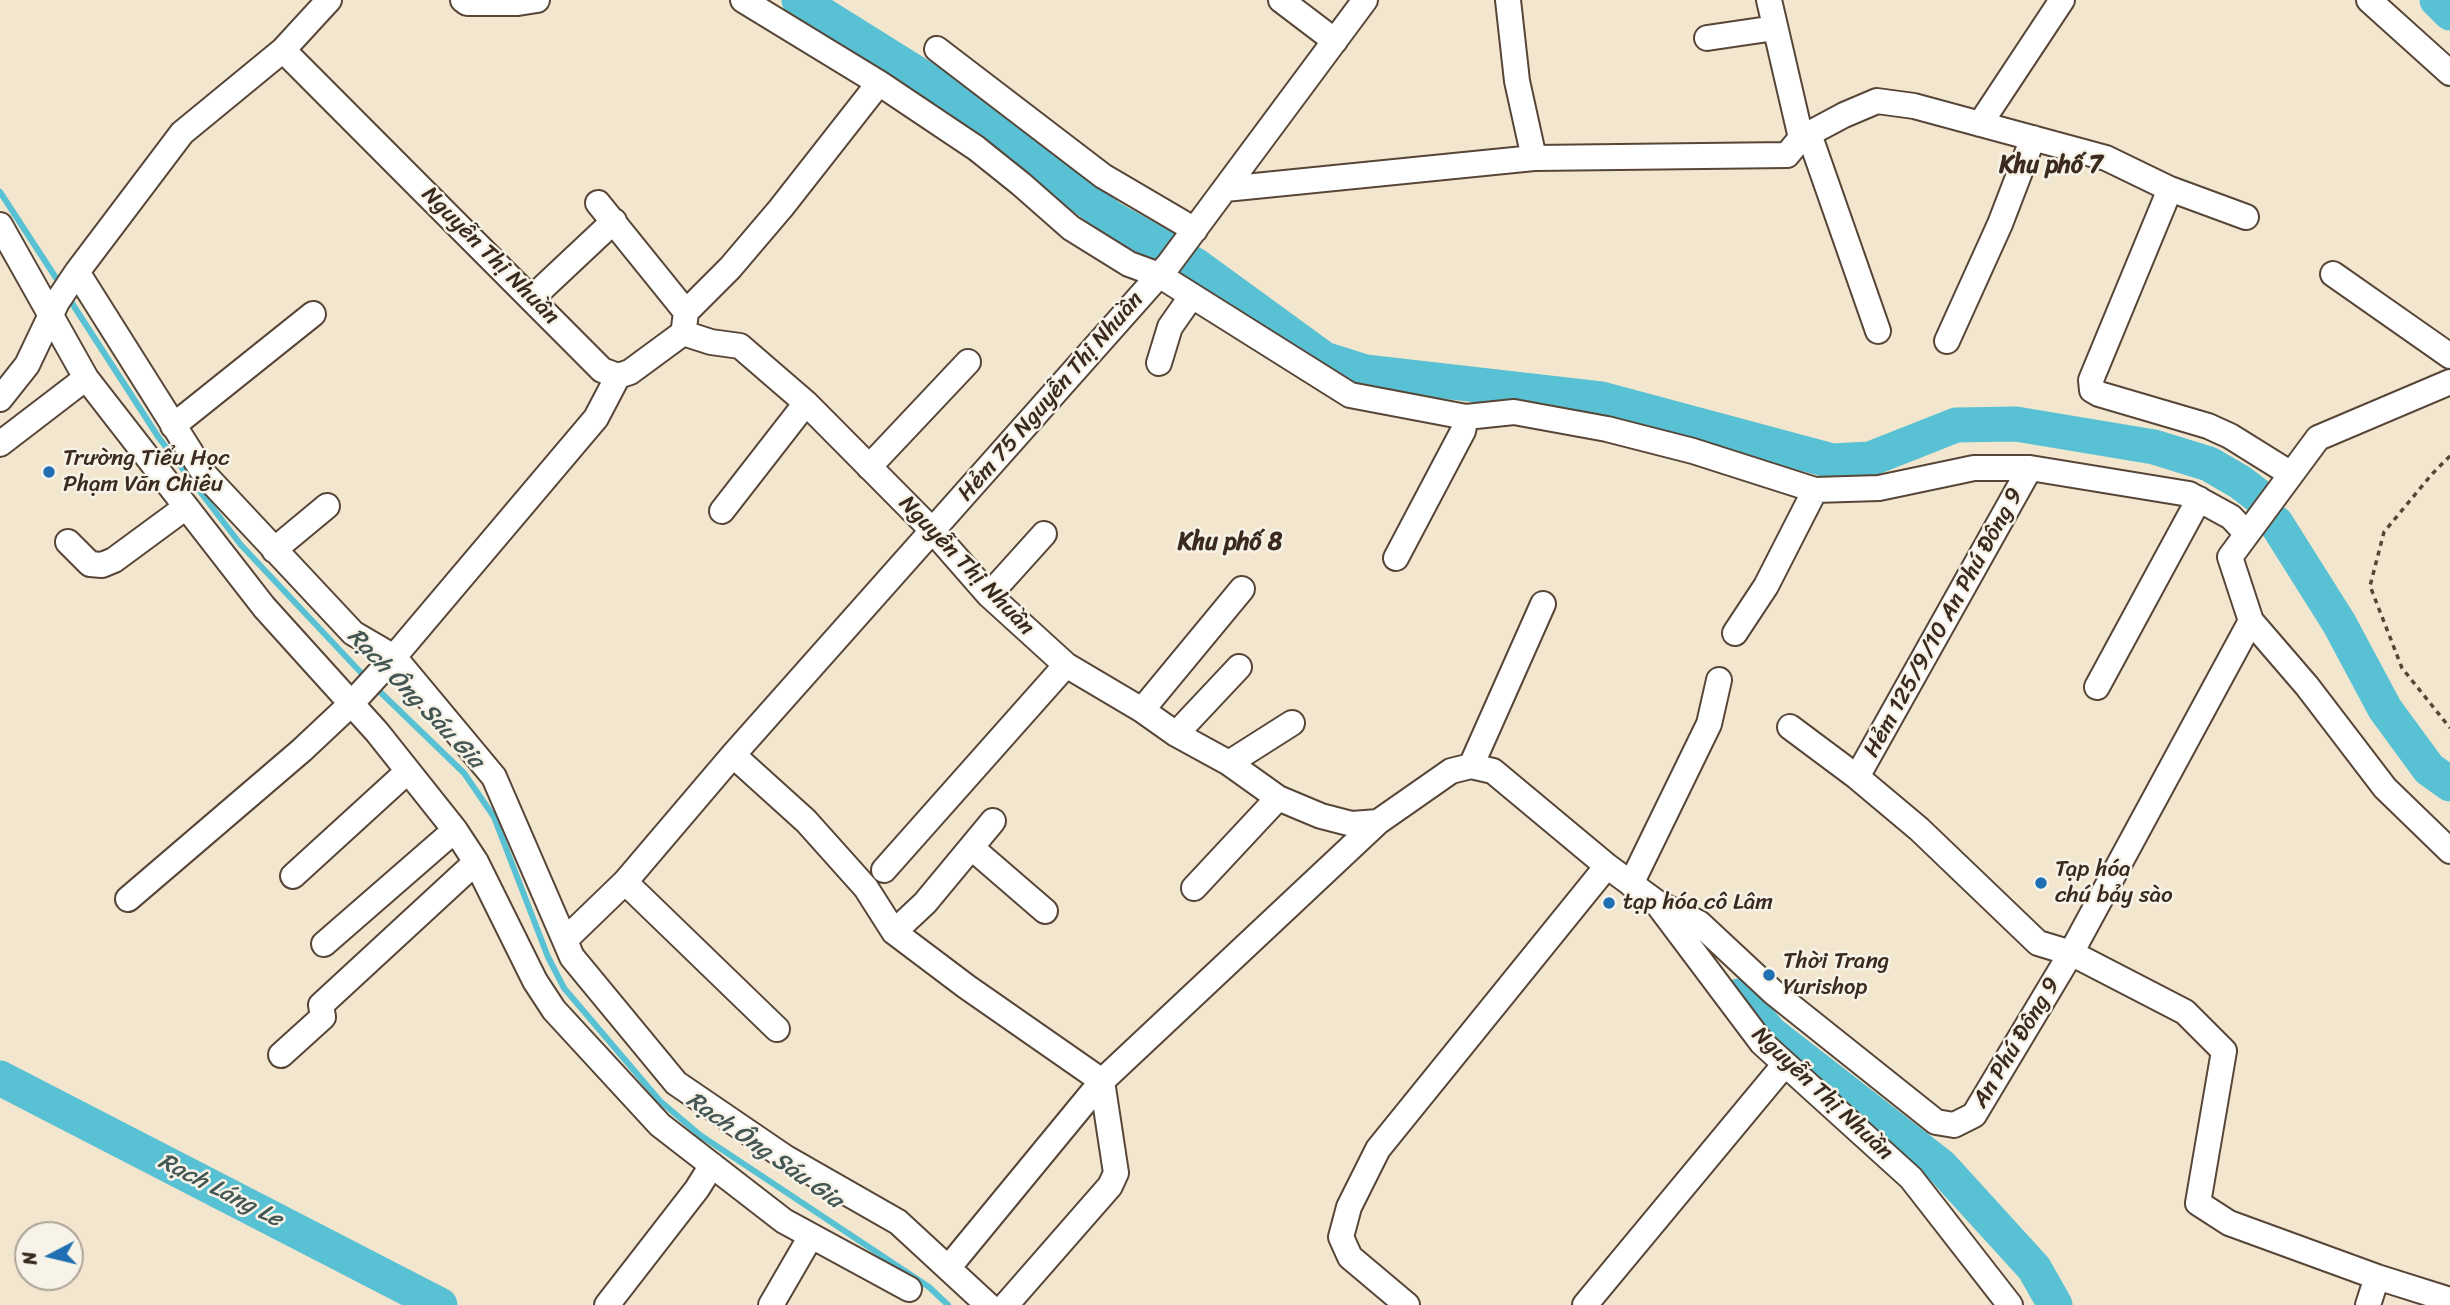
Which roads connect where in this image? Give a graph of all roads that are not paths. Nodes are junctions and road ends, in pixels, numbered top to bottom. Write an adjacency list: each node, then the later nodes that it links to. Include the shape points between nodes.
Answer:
1 (330, 0): 16 (street)
2 (463, 0): 3 (street)
3 (537, 0)
4 (743, 0): 18 (street)
5 (1281, 0): 11 (street)
6 (1365, 0): 14 (street, Hẻm 75 Nguyễn Thị Nhuần)
7 (1508, 0): 22 (street, via 1517,81)
8 (1769, 0): 12 (street)
9 (2062, 0): 19 (street)
10 (2369, 0): 17 (street)
11 (1306, 8): 14 (street)
12 (1776, 28): 13 (street); 20 (street)
13 (1707, 38)
14 (1335, 41): 23 (street, Hẻm 75 Nguyễn Thị Nhuần)
15 (937, 48): 27 (street, via 1103,176)
16 (283, 50): 30 (street, via 182,133); 32 (street, Nguyễn Thị Nhuần)
17 (2450, 73)
18 (879, 83): 28 (street, via 975,148 1072,228 1129,264); 35 (street)
19 (1980, 124): 20 (street, via 1877,101); 21 (street)
20 (1805, 136): 22 (street, via 1787,155); 36 (street)
21 (2033, 138): 24 (street, via 2106,158); 37 (street)
22 (1534, 158): 23 (street)
23 (1225, 189): 27 (street, Hẻm 75 Nguyễn Thị Nhuần)
24 (2170, 189): 25 (street); 51 (street, via 2091,380 2092,390 2208,426)
25 (2246, 217)
26 (0, 225): 33 (street)
27 (1191, 234): 28 (street, Hẻm 75 Nguyễn Thị Nhuần)
28 (1164, 270): 31 (street); 57 (street, Hẻm 75 Nguyễn Thị Nhuần)
29 (2333, 274): 38 (street)
30 (75, 277): 33 (street); 47 (street)
31 (1191, 297): 40 (street, via 1170,327); 46 (street, via 1350,395)
32 (532, 298): 35 (street, via 606,212); 41 (street, Nguyễn Thị Nhuần, via 602,370)
33 (55, 309): 42 (street); 44 (street, via 27,365)
34 (313, 314): 47 (street)
35 (685, 322): 41 (street, via 629,372); 45 (street, Nguyễn Thị Nhuần, via 711,342 740,346)
36 (1878, 331)
37 (1947, 341)
38 (2450, 356)
39 (968, 362): 49 (street)
40 (1159, 363)
41 (618, 376): 68 (street, via 596,418)
42 (86, 378): 48 (street); 55 (street)
43 (2450, 382): 51 (street, via 2318,438)
44 (0, 399)
45 (806, 403): 49 (street, Nguyễn Thị Nhuần); 56 (street)
46 (1466, 417): 52 (street, via 1514,412 1607,429); 62 (street, via 1463,431)
47 (173, 426): 61 (street, via 205,475)
48 (0, 444)
49 (869, 467): 57 (street, Nguyễn Thị Nhuần)
50 (2030, 468): 52 (street, via 1974,468 1879,488); 53 (street); 82 (street, Hẻm 125/9/10 An Phú Đông 9)
51 (2291, 474): 59 (street)
52 (1815, 490): 67 (street, via 1766,586)
53 (2199, 499): 59 (street, via 2231,517); 72 (street)
54 (327, 506): 61 (street)
55 (186, 507): 60 (street, via 102,565 90,564); 73 (street, via 264,607)
56 (722, 511)
57 (933, 531): 64 (street, Nguyễn Thị Nhuần); 78 (street, Hẻm 75 Nguyễn Thị Nhuần)
58 (1044, 534): 64 (street)
59 (2247, 534): 66 (street, via 2230,557)
60 (68, 542)
61 (274, 551): 68 (street, via 353,633)
62 (1396, 558)
63 (1242, 589): 74 (street)
64 (989, 595): 69 (street, Nguyễn Thị Nhuần)
65 (1543, 604): 80 (street)
66 (2251, 621): 88 (street, via 2385,788); 102 (street, An Phú Đông 9)
67 (1735, 634)
68 (390, 661): 73 (street); 100 (street, via 494,776)
69 (1066, 665): 74 (street, Nguyễn Thị Nhuần); 91 (street)
70 (1239, 667): 77 (street)
71 (1719, 680): 94 (street, via 1709,724)
72 (2096, 687)
73 (354, 700): 81 (street); 96 (street)
74 (1142, 710): 77 (street, Nguyễn Thị Nhuần)
75 (1292, 723): 79 (street)
76 (1790, 727): 82 (street)
77 (1176, 734): 79 (street, Nguyễn Thị Nhuần)
78 (733, 755): 93 (street, Hẻm 75 Nguyễn Thị Nhuần); 99 (street, via 806,821 866,888)
79 (1229, 763): 83 (street, Nguyễn Thị Nhuần)
80 (1471, 766): 85 (street, via 1451,771); 90 (street, Nguyễn Thị Nhuần, via 1493,771)
81 (408, 771): 86 (street); 92 (street)
82 (1857, 777): 102 (street, via 1919,829 2038,943)
83 (1278, 798): 85 (street, Nguyễn Thị Nhuần, via 1352,824); 95 (street)
84 (993, 821): 87 (street)
85 (1378, 822): 106 (street)
86 (455, 830): 89 (street); 101 (street)
87 (972, 848): 98 (street); 99 (street)
88 (2450, 852)
89 (476, 862): 104 (street, via 321,1004 323,1017); 107 (street, via 554,1010 660,1125)
90 (1607, 866): 94 (street, Nguyễn Thị Nhuần); 117 (street, via 1378,1149 1349,1207 1341,1237 1350,1258)
91 (884, 870)
92 (293, 876)
93 (625, 882): 100 (street, Hẻm 75 Nguyễn Thị Nhuần); 103 (street)
94 (1631, 884): 97 (street, Nguyễn Thị Nhuần)
95 (1194, 888)
96 (128, 899)
97 (1657, 902): 102 (street, An Phú Đông 9, via 1699,923 1773,992 1936,1122 1954,1125 1974,1115); 105 (street, Nguyễn Thị Nhuần, via 1762,1043)
98 (1045, 911)
99 (894, 932): 106 (street)
100 (566, 939): 109 (street, via 572,957 676,1083 786,1158 898,1222)
101 (324, 943)
102 (2071, 953): 110 (street, via 2185,1013 2224,1051 2198,1203 2229,1223)
103 (777, 1029)
104 (281, 1055)
105 (1785, 1064): 118 (street); 119 (street, Nguyễn Thị Nhuần, via 1911,1178)
106 (1102, 1081): 109 (street); 116 (street, via 1116,1173 1110,1186)
107 (712, 1166): 108 (street, via 783,1221); 113 (street)
108 (811, 1236): 111 (street); 114 (street)
109 (949, 1267): 115 (street)
110 (2377, 1277): 112 (street); 120 (street)
111 (909, 1289)
112 (2450, 1300)
113 (607, 1305)
114 (771, 1305)
115 (988, 1305)
116 (1006, 1305)
117 (1407, 1305)
118 (1585, 1305)
119 (2010, 1305)
120 (2368, 1305)

